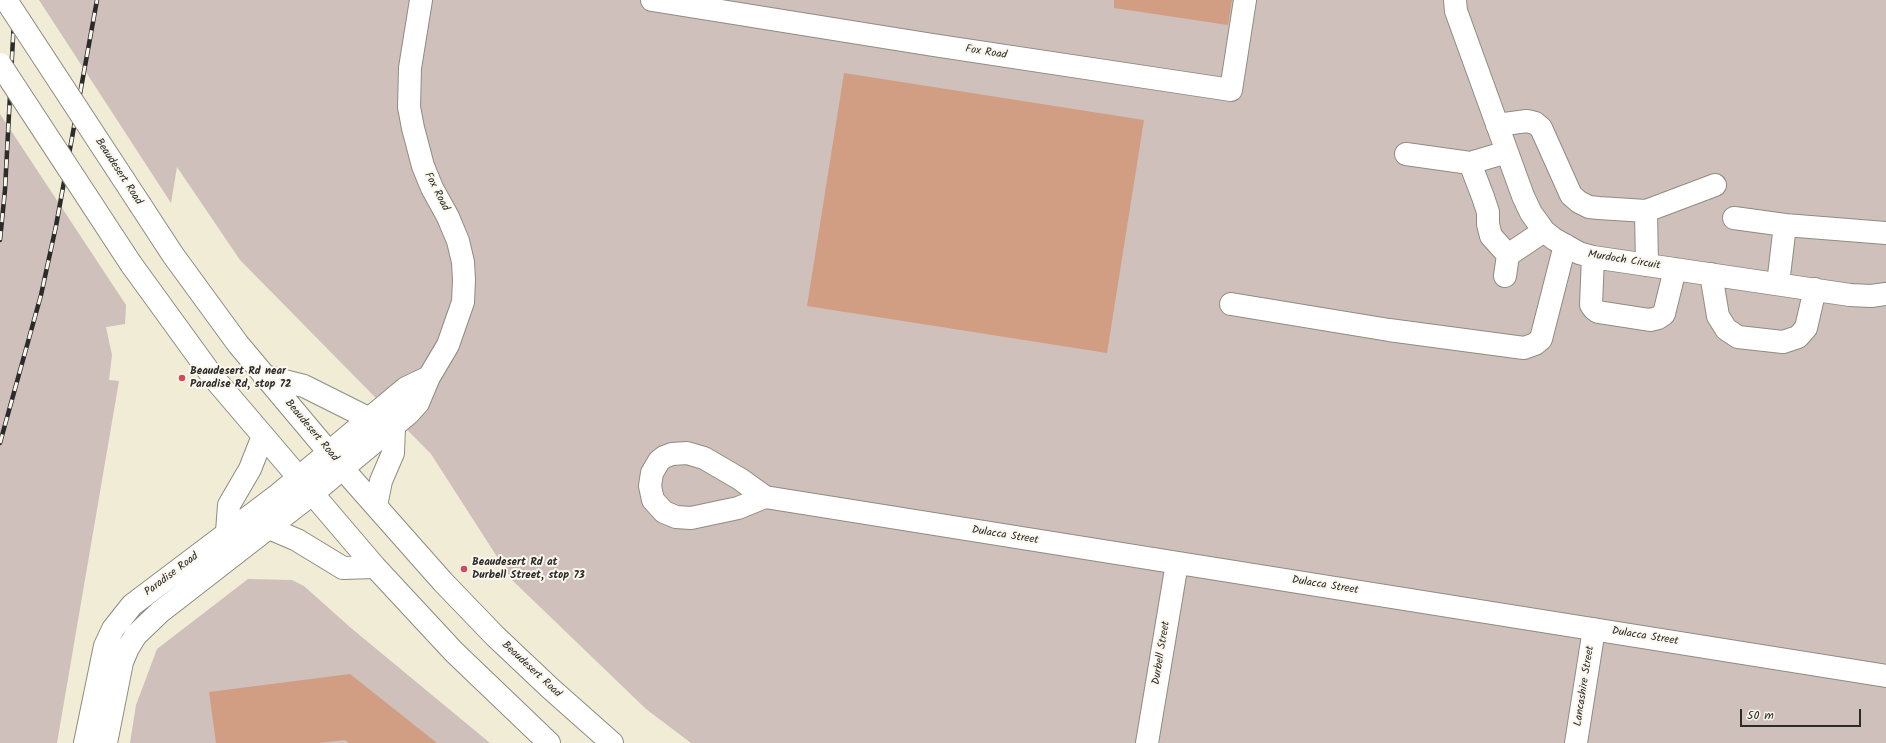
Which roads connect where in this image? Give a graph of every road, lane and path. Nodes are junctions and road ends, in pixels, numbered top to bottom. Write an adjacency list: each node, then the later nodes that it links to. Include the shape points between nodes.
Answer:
1 (6, 0): 26 (main road, Beaudesert Road, bridge, via 191,280)
2 (421, 0): 27 (main road, Fox Road, via 410,68 410,114 423,166 458,241 464,280 463,302 456,323 448,345)
3 (652, 0): 4 (main road, Fox Road, via 1231,90)
4 (1246, 0)
5 (1455, 0): 7 (main road, Murdoch Circuit, via 1456,11)
6 (0, 64): 30 (main road, bridge, via 131,264 213,377)
7 (1497, 125): 8 (main road, Murdoch Circuit); 12 (main road, via 1527,122 1535,123 1541,128 1571,195 1578,202 1589,207)
8 (1507, 152): 10 (main road); 15 (main road, Murdoch Circuit, via 1523,196)
9 (1406, 154): 10 (main road)
10 (1470, 163): 15 (main road, via 1488,212 1491,236 1507,265)
11 (1715, 185): 12 (main road)
12 (1646, 211): 19 (main road)
13 (1734, 218): 14 (main road)
14 (1785, 225): 16 (main road); 22 (main road)
15 (1544, 231): 17 (main road, Murdoch Circuit)
16 (1885, 239)
17 (1565, 245): 18 (main road, Murdoch Circuit); 25 (main road, via 1541,339 1524,348 1389,330)
18 (1593, 257): 19 (main road, Murdoch Circuit); 20 (main road, via 1591,305 1594,309 1598,312 1650,320 1664,314)
19 (1647, 265): 20 (main road, Murdoch Circuit)
20 (1675, 269): 21 (main road, Murdoch Circuit)
21 (1711, 274): 22 (main road, Murdoch Circuit); 23 (main road, via 1718,316 1726,329 1738,337 1783,342 1798,337 1806,328)
22 (1778, 284): 23 (main road, Murdoch Circuit)
23 (1815, 289): 24 (main road, Murdoch Circuit, via 1864,296)
24 (1886, 294)
25 (1232, 304)
26 (264, 376): 28 (main road, via 304,386); 31 (main road, Beaudesert Road)
27 (429, 377): 28 (main road, via 406,388); 29 (main road, Fox Road, via 418,403)
28 (370, 419): 31 (main road)
29 (394, 426): 31 (main road, Fox Road); 34 (main road, via 393,453 381,481)
30 (263, 436): 32 (main road); 36 (main road, via 250,469 229,505)
31 (336, 461): 32 (main road, Paradise Road); 34 (main road, Beaudesert Road)
32 (305, 486): 35 (main road, Paradise Road); 36 (main road, Paradise Road); 38 (main road)
33 (765, 497): 33 (main road, Dulacca Street, via 738,508 691,518 676,517 664,512 653,500 650,486 652,473 659,460 672,454 687,453 704,458); 37 (main road, Dulacca Street)
34 (376, 506): 44 (main road, Beaudesert Road, via 495,636)
35 (269, 528): 38 (main road, via 297,540 343,568); 42 (main road, Paradise Road, via 160,612 136,635 122,662)
36 (227, 532): 41 (main road, Paradise Road, via 132,605 113,629 101,662)
37 (1177, 563): 39 (main road, Dulacca Street); 45 (main road, Durbell Street)
38 (375, 567): 43 (main road, via 454,652)
39 (1594, 629): 40 (main road, Dulacca Street); 46 (main road, Lancashire Street)
40 (1886, 676)
41 (85, 743)
42 (106, 743)
43 (550, 743)
44 (612, 743)
45 (1147, 743)
46 (1576, 743)

